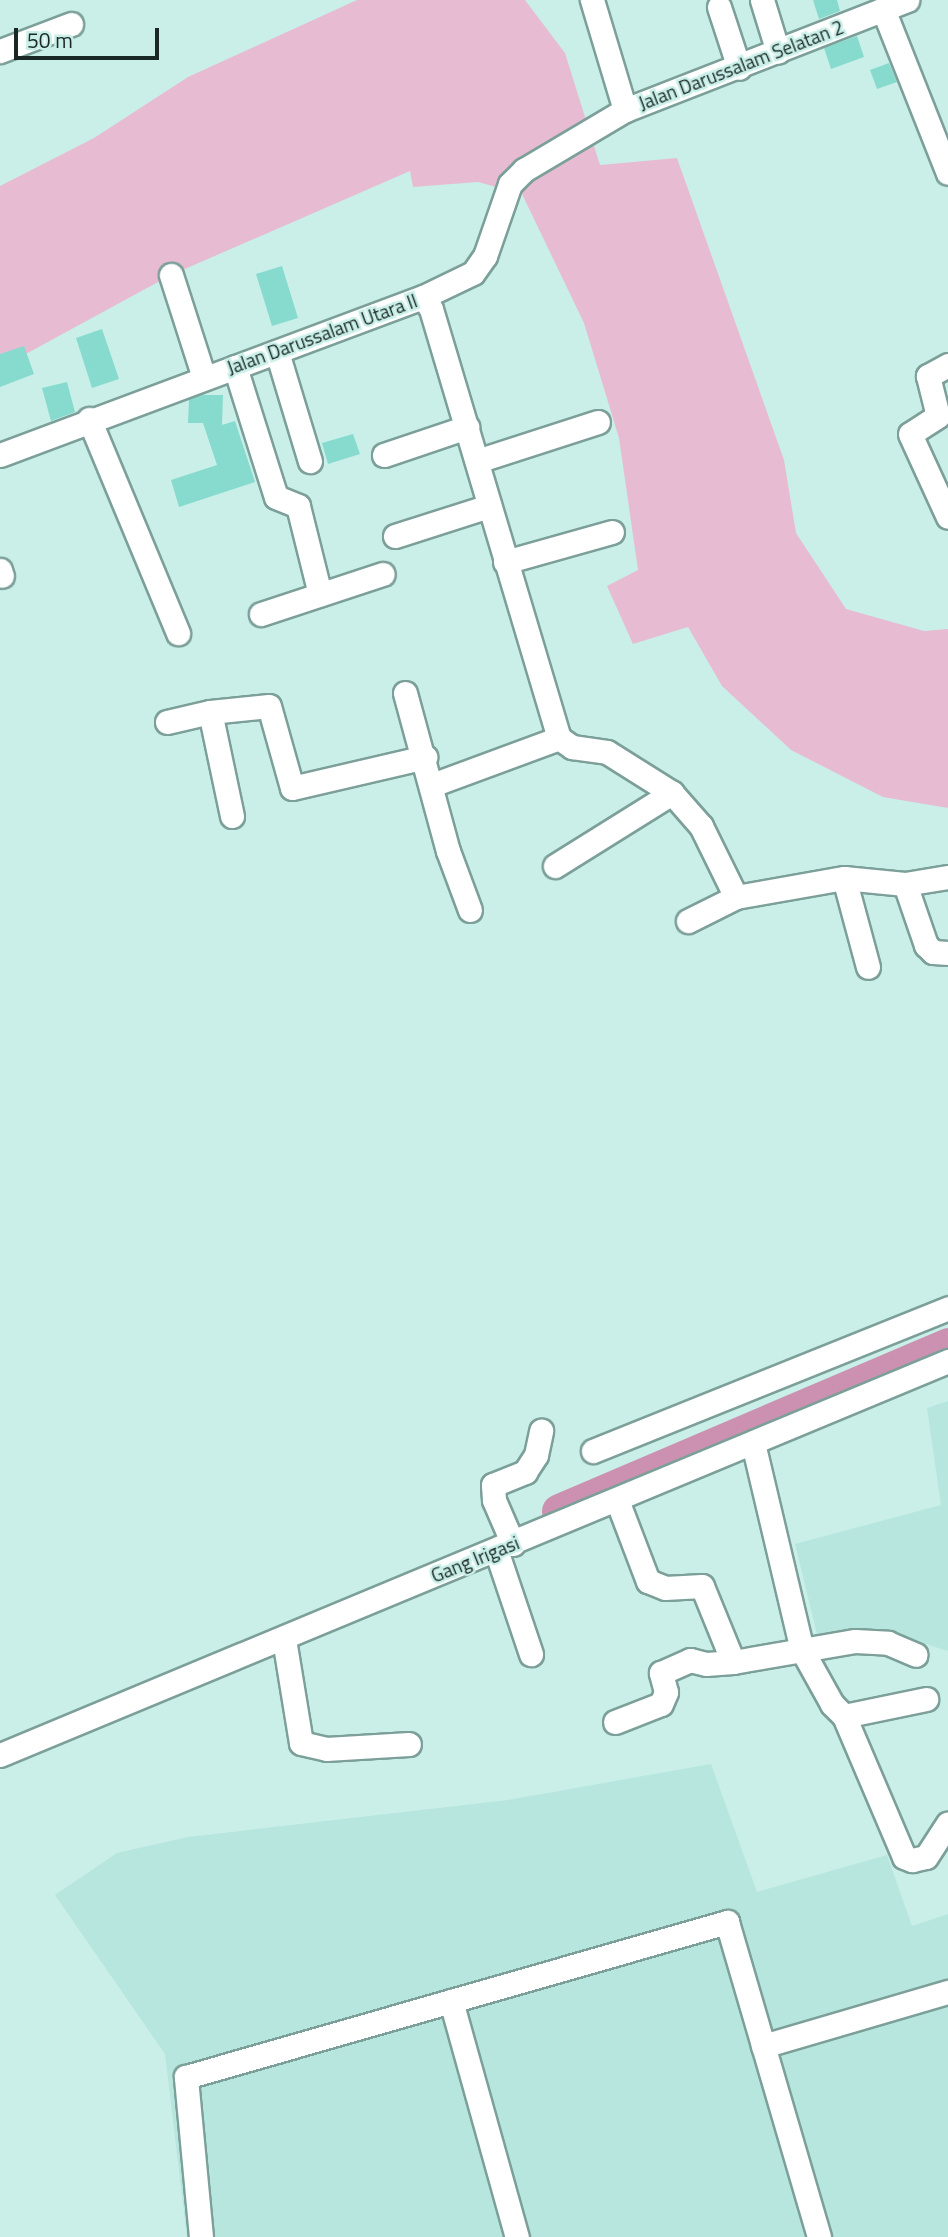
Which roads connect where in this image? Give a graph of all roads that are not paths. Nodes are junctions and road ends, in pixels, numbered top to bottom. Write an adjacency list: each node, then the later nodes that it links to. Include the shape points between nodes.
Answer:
1 (592, 0): 10 (street)
2 (762, 0): 8 (street)
3 (907, 0): 5 (street, Jalan Darussalam Selatan 2)
4 (719, 7): 9 (street)
5 (883, 9): 8 (street, Jalan Darussalam Selatan 2); 12 (street)
6 (72, 24): 7 (street)
7 (0, 51)
8 (778, 52): 9 (street, Jalan Darussalam Selatan 2)
9 (739, 68): 10 (street, Jalan Darussalam Selatan 2)
10 (625, 110): 11 (street, Jalan Darussalam Selatan 2)
11 (580, 139): 14 (street, Jalan Darussalam Utara II, via 524,170 510,184 485,256 473,273)
12 (948, 173)
13 (171, 275): 18 (street)
14 (423, 297): 15 (street, Jalan Darussalam Utara II); 21 (street, via 431,309)
15 (276, 352): 17 (street, Jalan Darussalam Utara II); 24 (street)
16 (948, 365): 27 (street, via 928,376 938,416 910,433)
17 (235, 367): 18 (street, Jalan Darussalam Utara II); 32 (street, via 276,497 298,506)
18 (204, 378): 19 (street, Jalan Darussalam Utara II)
19 (89, 419): 22 (street, Jalan Darussalam Utara II); 34 (street)
20 (598, 422): 25 (street)
21 (467, 427): 23 (street); 25 (street)
22 (0, 455)
23 (384, 455)
24 (310, 461)
25 (477, 461): 26 (street)
26 (489, 506): 29 (street); 30 (street)
27 (948, 517)
28 (612, 532): 30 (street)
29 (395, 536)
30 (505, 562): 38 (street)
31 (383, 574): 32 (street)
32 (320, 594): 33 (street)
33 (261, 614)
34 (177, 633)
35 (405, 693): 39 (street)
36 (210, 712): 37 (street); 39 (street, via 269,706 292,788); 42 (street)
37 (167, 722)
38 (559, 738): 40 (street); 41 (street, via 572,747 607,752)
39 (425, 757): 40 (street)
40 (432, 785): 48 (street, via 448,851)
41 (672, 793): 43 (street); 47 (street, via 701,826)
42 (233, 816)
43 (555, 866)
44 (948, 877): 46 (street)
45 (844, 878): 46 (street); 47 (street); 51 (street)
46 (905, 884): 50 (street, via 926,945 933,952)
47 (736, 897): 49 (street)
48 (470, 910)
49 (688, 921)
50 (948, 953)
51 (868, 967)
52 (948, 1308): 56 (street)
53 (948, 1361): 55 (street, Gang Irigasi)
54 (541, 1431): 58 (street, via 536,1455 525,1472 493,1485)
55 (753, 1443): 57 (street, Gang Irigasi); 60 (street)
56 (593, 1451)
57 (617, 1500): 58 (street, Gang Irigasi); 63 (street, via 648,1581 665,1588 702,1586)
58 (506, 1544): 59 (street, Gang Irigasi); 61 (street)
59 (284, 1639): 67 (street, via 301,1742 326,1749); 68 (street, Gang Irigasi)
60 (802, 1650): 62 (street, via 855,1641 888,1643); 63 (street); 65 (street, via 832,1704)
61 (531, 1654)
62 (916, 1655)
63 (733, 1662): 66 (street, via 690,1660 668,1666 661,1673 666,1692 661,1704)
64 (926, 1699): 65 (street)
65 (844, 1716): 69 (street, via 904,1857 926,1857)
66 (615, 1722)
67 (409, 1744)
68 (0, 1755)
69 (948, 1823)
70 (948, 1992): 72 (street)
71 (451, 2001): 72 (street, via 727,1922); 73 (street, via 186,2077); 74 (street)
72 (763, 2046): 75 (street)
73 (201, 2237)
74 (517, 2237)
75 (819, 2237)

